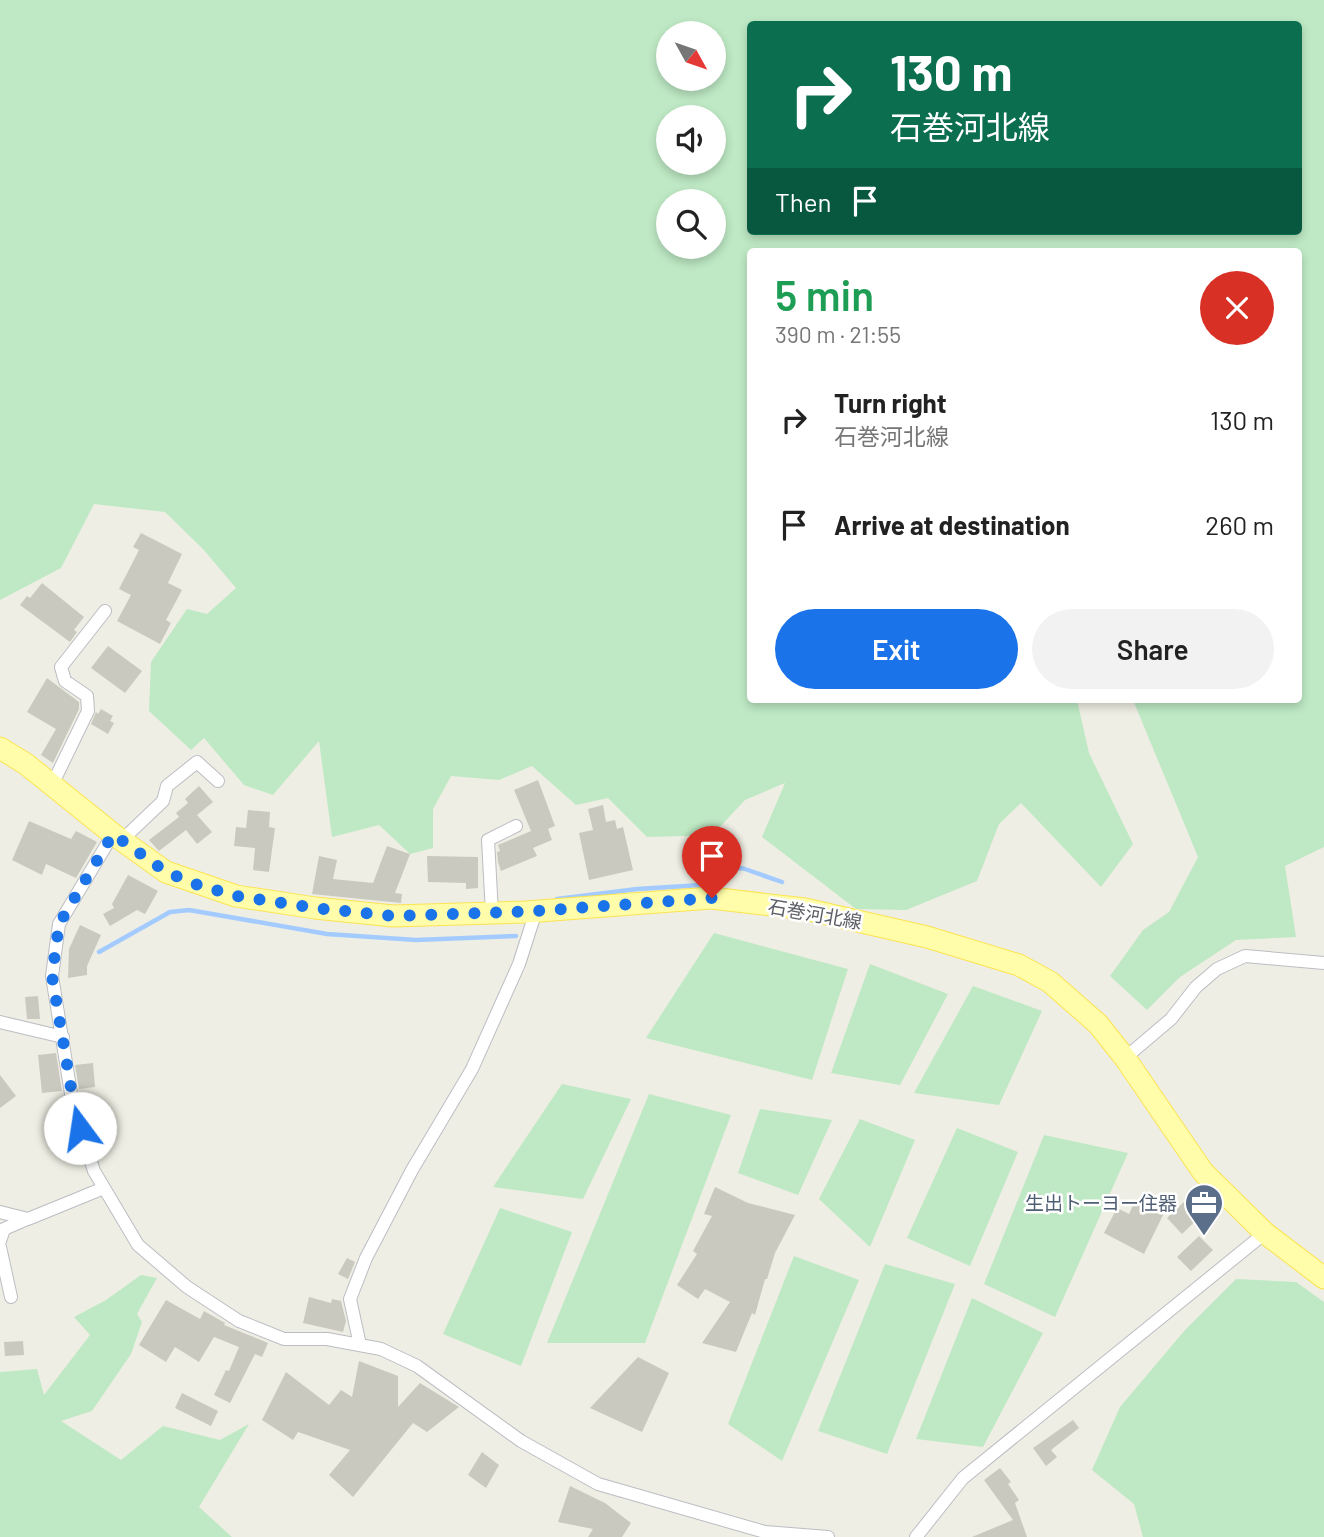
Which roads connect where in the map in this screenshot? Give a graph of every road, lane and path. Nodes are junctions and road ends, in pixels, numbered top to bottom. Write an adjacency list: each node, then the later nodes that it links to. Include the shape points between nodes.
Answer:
1 (105, 611): 4 (street, via 61,667 65,681 87,696 88,711)
2 (0, 748): 4 (main road, 石巻河北線)
3 (218, 781): 6 (street, via 197,762 167,786 163,801)
4 (52, 785): 6 (main road, 石巻河北線)
5 (516, 826): 8 (street, via 488,840)
6 (118, 837): 8 (main road, 石巻河北線, via 166,872 236,896 393,916); 11 (street, via 59,924 52,976)
7 (536, 911): 8 (main road, 石巻河北線); 12 (main road, 石巻河北線, via 712,898 805,909 927,937 1019,965 1050,982 1098,1024); 21 (street, via 519,964 472,1069 412,1170 349,1299)
8 (492, 913)
9 (1324, 963): 12 (street, via 1245,956 1217,969 1171,1019)
10 (0, 1022): 11 (street)
11 (63, 1037): 13 (street, via 74,1106 94,1171)
12 (1125, 1058): 16 (main road, 石巻河北線, via 1203,1172)
13 (104, 1188): 15 (street); 21 (street, via 138,1245 187,1287 239,1321 284,1339)
14 (0, 1212): 15 (street)
15 (28, 1219): 17 (street, via 4,1228)
16 (1265, 1233): 19 (main road, 石巻河北線); 23 (street, via 963,1478)
17 (0, 1241)
18 (0, 1247): 20 (street)
19 (1324, 1278)
20 (11, 1297)
21 (360, 1345): 22 (street, via 381,1349 417,1366 521,1441 598,1484 765,1532)
22 (828, 1537)
23 (916, 1537)

